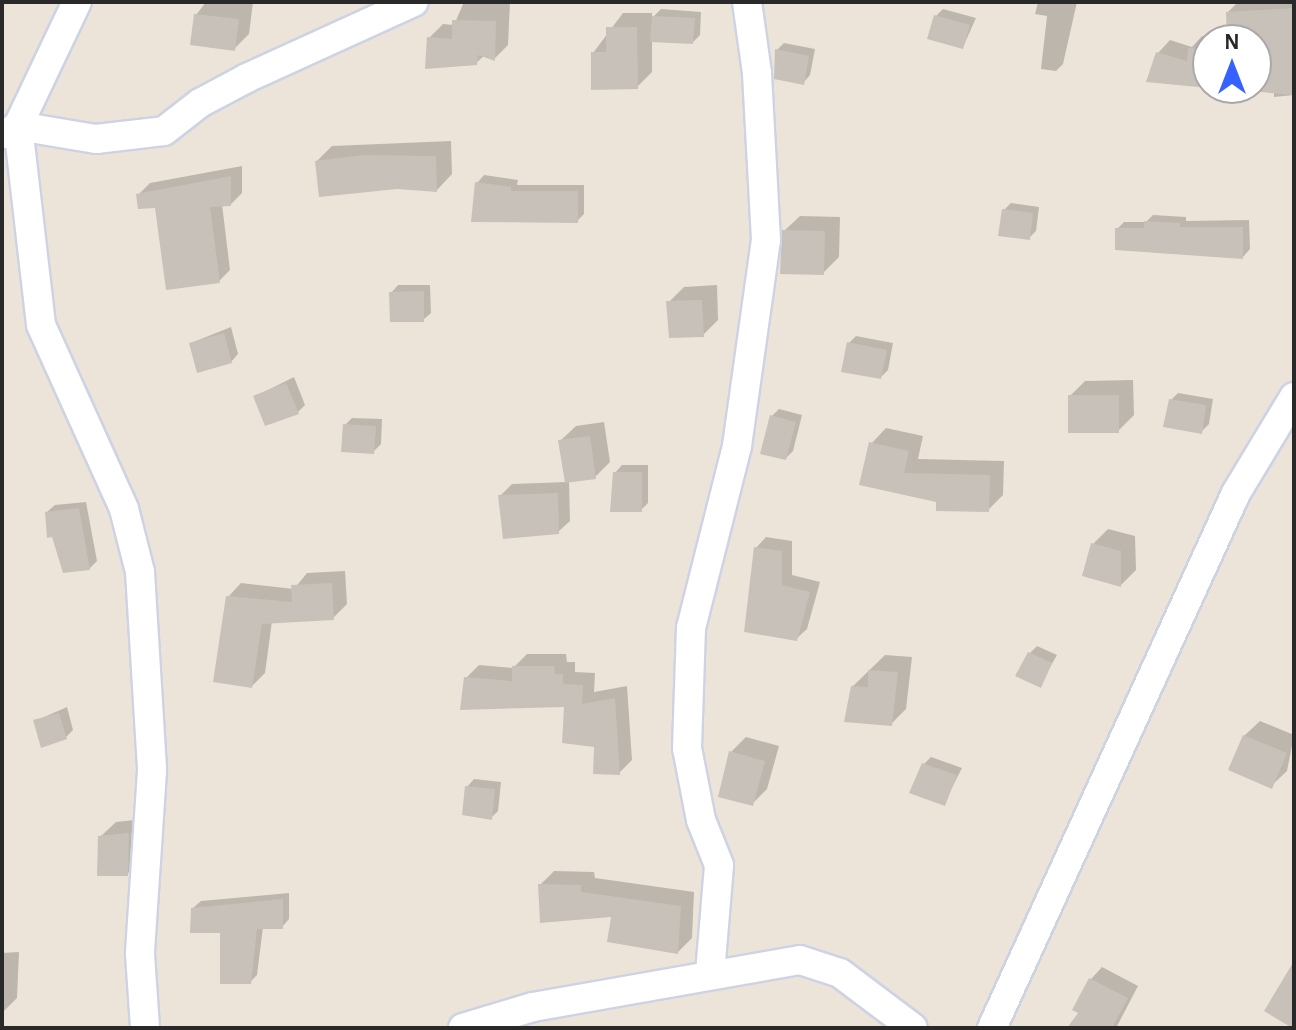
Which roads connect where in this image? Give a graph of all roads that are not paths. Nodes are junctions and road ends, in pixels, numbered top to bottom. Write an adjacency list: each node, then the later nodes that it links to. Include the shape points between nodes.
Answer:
1 (77, 2): 4 (street)
2 (414, 2): 4 (street, via 247,78 200,103 164,131 96,139)
3 (747, 2): 6 (street, via 757,73 766,240 737,446 691,643 687,748 701,820 719,865)
4 (10, 131): 7 (street, via 41,325 124,509 140,572 152,771 140,954)
5 (1294, 397): 10 (street, via 1236,493)
6 (710, 973): 8 (street, via 533,1007); 9 (street, via 800,960 840,973)
7 (145, 1028)
8 (463, 1028)
9 (913, 1028)
10 (992, 1028)

